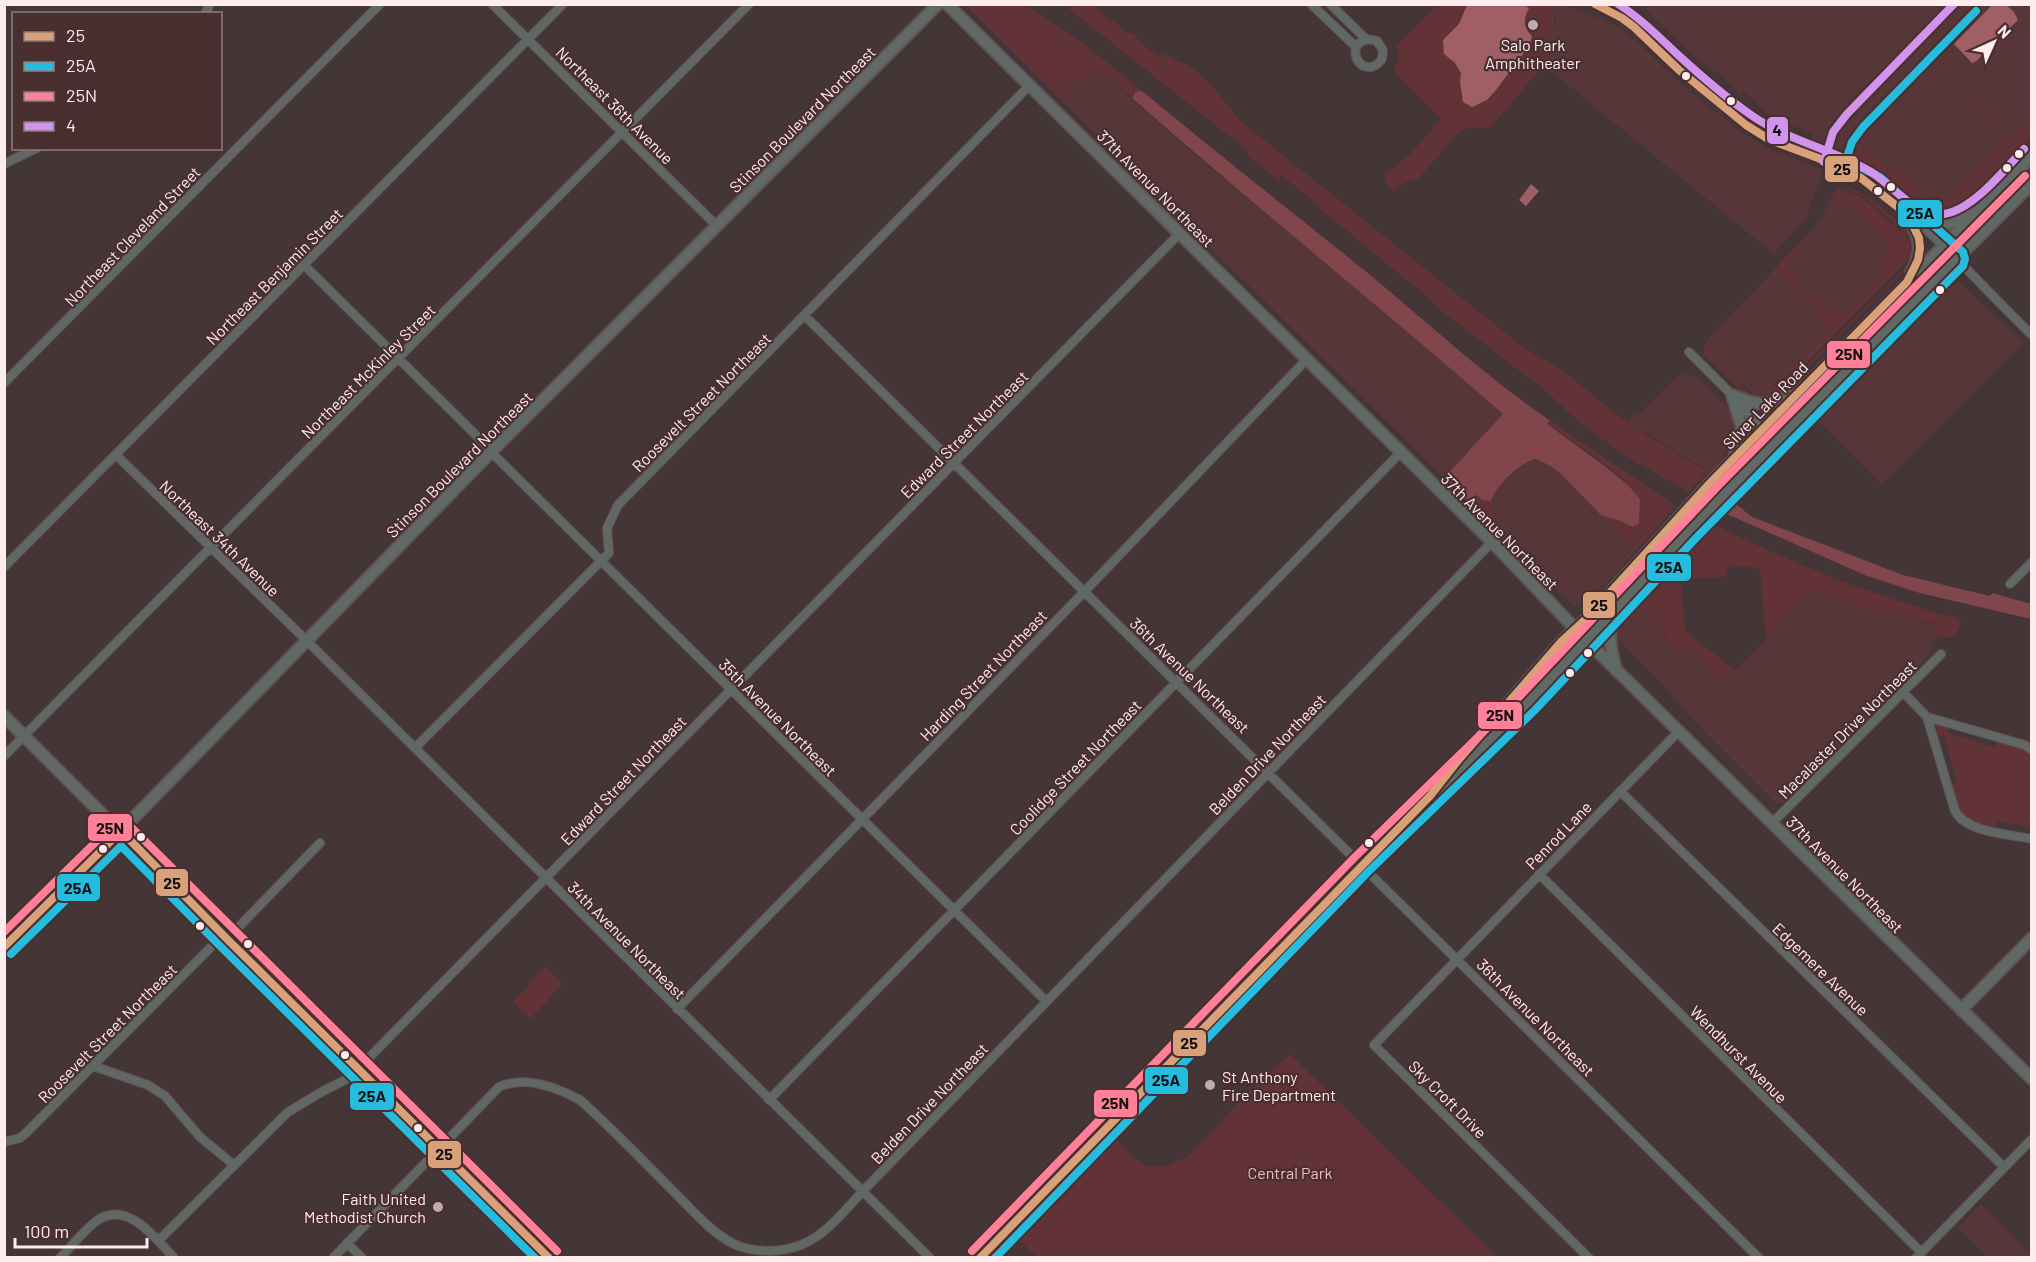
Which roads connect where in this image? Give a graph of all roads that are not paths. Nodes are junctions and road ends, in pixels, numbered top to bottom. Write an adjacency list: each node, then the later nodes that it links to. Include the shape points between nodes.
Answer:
1 (380, 4): 33 (street, Northeast Cleveland Street)
2 (492, 4): 10 (street, Northeast 36th Avenue)
3 (563, 4): 10 (street, Northeast Benjamin Street)
4 (749, 4): 14 (street, Northeast McKinley Street)
5 (938, 4): 21 (main road, Stinson Boulevard Northeast)
6 (946, 4): 13 (main road, 37th Avenue Northeast)
7 (1311, 4): 12 (street)
8 (1330, 4): 11 (street)
9 (1594, 4): 20 (street, via 1634,27 1746,125 1770,140 1861,178)
10 (528, 39): 14 (street, Northeast 36th Avenue); 25 (street, Northeast Benjamin Street)
11 (1366, 39): 12 (street); 12 (street, via 1380,45 1383,55 1379,64 1369,68 1359,64)
12 (1356, 47)
13 (1030, 85): 22 (main road, 37th Avenue Northeast); 27 (street, Roosevelt Street Northeast)
14 (623, 132): 21 (street, Northeast 36th Avenue); 30 (street, Northeast McKinley Street)
15 (33, 150): 17 (street)
16 (2031, 156): 19 (main road, Silver Lake Road)
17 (4, 164)
18 (2031, 183): 24 (main road)
19 (1984, 204): 20 (main road, via 1945,225 1933,225); 23 (main road, Silver Lake Road)
20 (1908, 215): 23 (street); 26 (main road, via 1920,248)
21 (717, 226): 36 (main road, Stinson Boulevard Northeast)
22 (1180, 233): 31 (main road, 37th Avenue Northeast); 41 (street, Edward Street Northeast)
23 (1943, 246): 24 (street); 26 (main road, Silver Lake Road)
24 (1955, 260): 28 (street); 40 (main road)
25 (304, 265): 30 (street, 35th Avenue Northeast); 38 (street, Northeast Benjamin Street)
26 (1907, 282): 32 (main road, Silver Lake Road)
27 (805, 316): 41 (street, 36th Avenue Northeast); 44 (street, Roosevelt Street Northeast, via 618,505 607,528 609,553)
28 (2031, 335)
29 (1689, 352): 34 (street)
30 (399, 358): 36 (street, 35th Avenue Northeast); 43 (street, Northeast McKinley Street)
31 (1307, 359): 37 (main road, 37th Avenue Northeast); 48 (street, Harding Street Northeast)
32 (1814, 376): 34 (main road, via 1779,401 1768,404 1752,403); 35 (main road, Silver Lake Road)
33 (4, 383)
34 (1732, 394): 35 (main road, via 1754,418); 39 (main road, via 1741,424)
35 (1760, 432): 39 (main road, Silver Lake Road); 40 (main road, via 1762,442)
36 (492, 452): 44 (street, 35th Avenue Northeast); 51 (main road, Stinson Boulevard Northeast)
37 (1401, 453): 42 (main road, 37th Avenue Northeast); 55 (street, Coolidge Street Northeast)
38 (116, 455): 43 (street, Northeast 34th Avenue); 46 (street, Northeast Benjamin Street)
39 (1735, 457): 50 (main road, Silver Lake Road)
40 (1757, 460): 49 (main road)
41 (955, 463): 48 (street, 36th Avenue Northeast); 56 (street, Edward Street Northeast)
42 (1492, 542): 50 (main road, 37th Avenue Northeast); 65 (street, Belden Drive Northeast)
43 (211, 548): 51 (street, Northeast 34th Avenue); 61 (street, Northeast McKinley Street)
44 (600, 561): 56 (street, 35th Avenue Northeast); 62 (street, Roosevelt Street Northeast)
45 (2031, 562): 47 (street)
46 (4, 567)
47 (2010, 584)
48 (1085, 591): 55 (street, 36th Avenue Northeast); 68 (street, Harding Street Northeast)
49 (1624, 599): 52 (main road); 54 (main road, via 1609,632)
50 (1575, 629): 52 (main road, 37th Avenue Northeast); 67 (main road, Silver Lake Road)
51 (306, 640): 62 (street, 34th Avenue Northeast); 70 (main road, Stinson Boulevard Northeast)
52 (1586, 640): 54 (main road, 37th Avenue Northeast); 67 (main road, via 1467,764)
53 (1941, 654): 57 (street, Macalaster Drive Northeast)
54 (1616, 670): 60 (main road, 37th Avenue Northeast)
55 (1177, 681): 65 (street, 36th Avenue Northeast); 76 (street, Coolidge Street Northeast)
56 (730, 690): 68 (street, 35th Avenue Northeast); 75 (street, Edward Street Northeast)
57 (1903, 692): 59 (street); 69 (street, Macalaster Drive Northeast)
58 (4, 716): 61 (main road)
59 (1927, 717): 63 (street); 71 (street, via 1959,818 1976,828)
60 (1679, 731): 66 (street, Penrod Lane); 69 (main road, 37th Avenue Northeast)
61 (24, 736): 64 (street, Northeast McKinley Street); 70 (main road)
62 (415, 748): 75 (street, 34th Avenue Northeast)
63 (2031, 750)
64 (4, 756)
65 (1269, 771): 73 (street, 36th Avenue Northeast); 81 (street, Belden Drive Northeast)
66 (1620, 791): 74 (street, Penrod Lane); 92 (street, Edgemere Avenue)
67 (1430, 796): 73 (main road)
68 (862, 819): 76 (street, 35th Avenue Northeast); 82 (street, Harding Street Northeast)
69 (1772, 823): 83 (main road, 37th Avenue Northeast)
70 (121, 831): 77 (main road); 79 (main road, Stinson Boulevard Northeast)
71 (2031, 839)
72 (320, 843): 77 (street, Roosevelt Street Northeast)
73 (1362, 864): 80 (street, 36th Avenue Northeast); 103 (main road)
74 (1539, 874): 80 (street, Penrod Lane); 96 (street, Wendhurst Avenue)
75 (545, 878): 82 (street, 34th Avenue Northeast); 85 (street, Edward Street Northeast)
76 (954, 910): 81 (street, 35th Avenue Northeast); 87 (street, Coolidge Street Northeast)
77 (225, 937): 84 (street, Roosevelt Street Northeast); 85 (main road)
78 (2031, 938): 83 (main road)
79 (4, 947)
80 (1457, 958): 104 (street, Sky Croft Drive, via 1374,1044); 105 (street, 36th Avenue Northeast)
81 (1046, 1001): 93 (street, Belden Drive Northeast)
82 (677, 1009): 87 (street, 34th Avenue Northeast)
83 (1961, 1010): 86 (main road, 37th Avenue Northeast)
84 (93, 1066): 89 (street, Roosevelt Street Northeast, via 26,1133); 91 (street, via 165,1096 200,1137)
85 (358, 1068): 90 (main road); 91 (street, Edward Street Northeast, via 349,1078 288,1112)
86 (2031, 1079)
87 (769, 1100): 93 (street, 34th Avenue Northeast)
88 (2031, 1139): 92 (street)
89 (4, 1142)
90 (439, 1148): 93 (street, Belden Drive Northeast, via 499,1087 522,1081 580,1100 707,1225 735,1244 752,1250 786,1249 818,1236); 95 (street, Belden Drive Northeast); 101 (main road)
91 (234, 1165): 94 (street, Edward Street Northeast)
92 (2004, 1167): 96 (street)
93 (863, 1191): 102 (street, 34th Avenue Northeast)
94 (158, 1241): 97 (street, via 131,1218 110,1215 100,1219); 98 (street)
95 (347, 1243): 99 (street, Belden Drive Northeast); 100 (street)
96 (1918, 1255)
97 (60, 1257)
98 (174, 1257)
99 (333, 1257)
100 (362, 1257)
101 (550, 1257)
102 (930, 1257)
103 (980, 1257)
104 (1589, 1257)
105 (1759, 1257)

